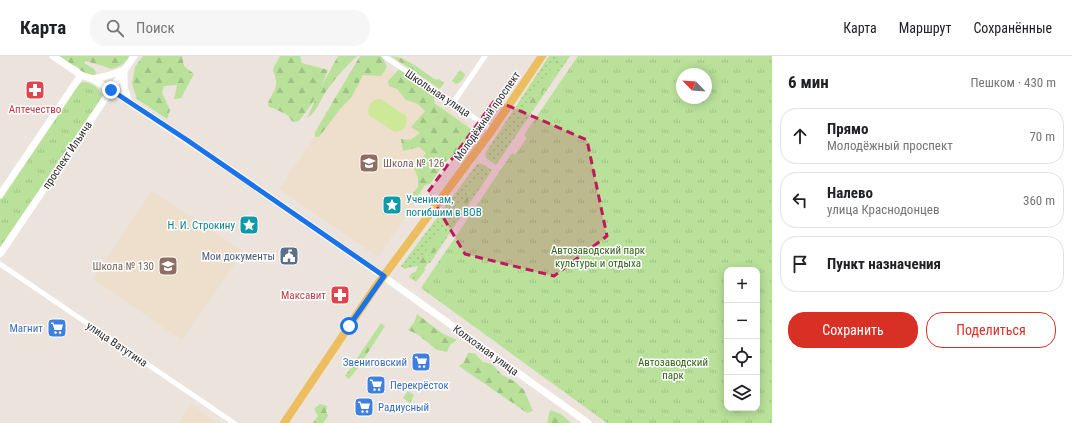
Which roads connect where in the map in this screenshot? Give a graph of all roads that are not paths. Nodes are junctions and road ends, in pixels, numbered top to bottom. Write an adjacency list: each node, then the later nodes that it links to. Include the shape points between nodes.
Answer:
1 (53, 56): 7 (main road, Колхозная улица)
2 (134, 56): 6 (main road, проспект Ильича)
3 (384, 56): 11 (street, Школьная улица)
4 (485, 56): 11 (street)
5 (542, 56): 12 (main road, Молодёжный проспект)
6 (125, 70): 8 (main road); 9 (main road, проспект Ильича); 10 (main road, via 124,87)
7 (81, 75): 8 (main road, Колхозная улица); 13 (main road)
8 (92, 79): 9 (main road, Колхозная улица)
9 (111, 90): 10 (main road, Колхозная улица); 14 (main road, проспект Ильича)
10 (129, 102): 16 (main road, Колхозная улица)
11 (453, 103): 12 (street, Школьная улица)
12 (492, 130): 16 (main road, Молодёжный проспект)
13 (0, 195)
14 (0, 254)
15 (0, 264): 17 (street, улица Ватутина)
16 (384, 276): 18 (main road, Молодёжный проспект); 19 (main road, Колхозная улица)
17 (234, 423)
18 (284, 423)
19 (588, 423)

